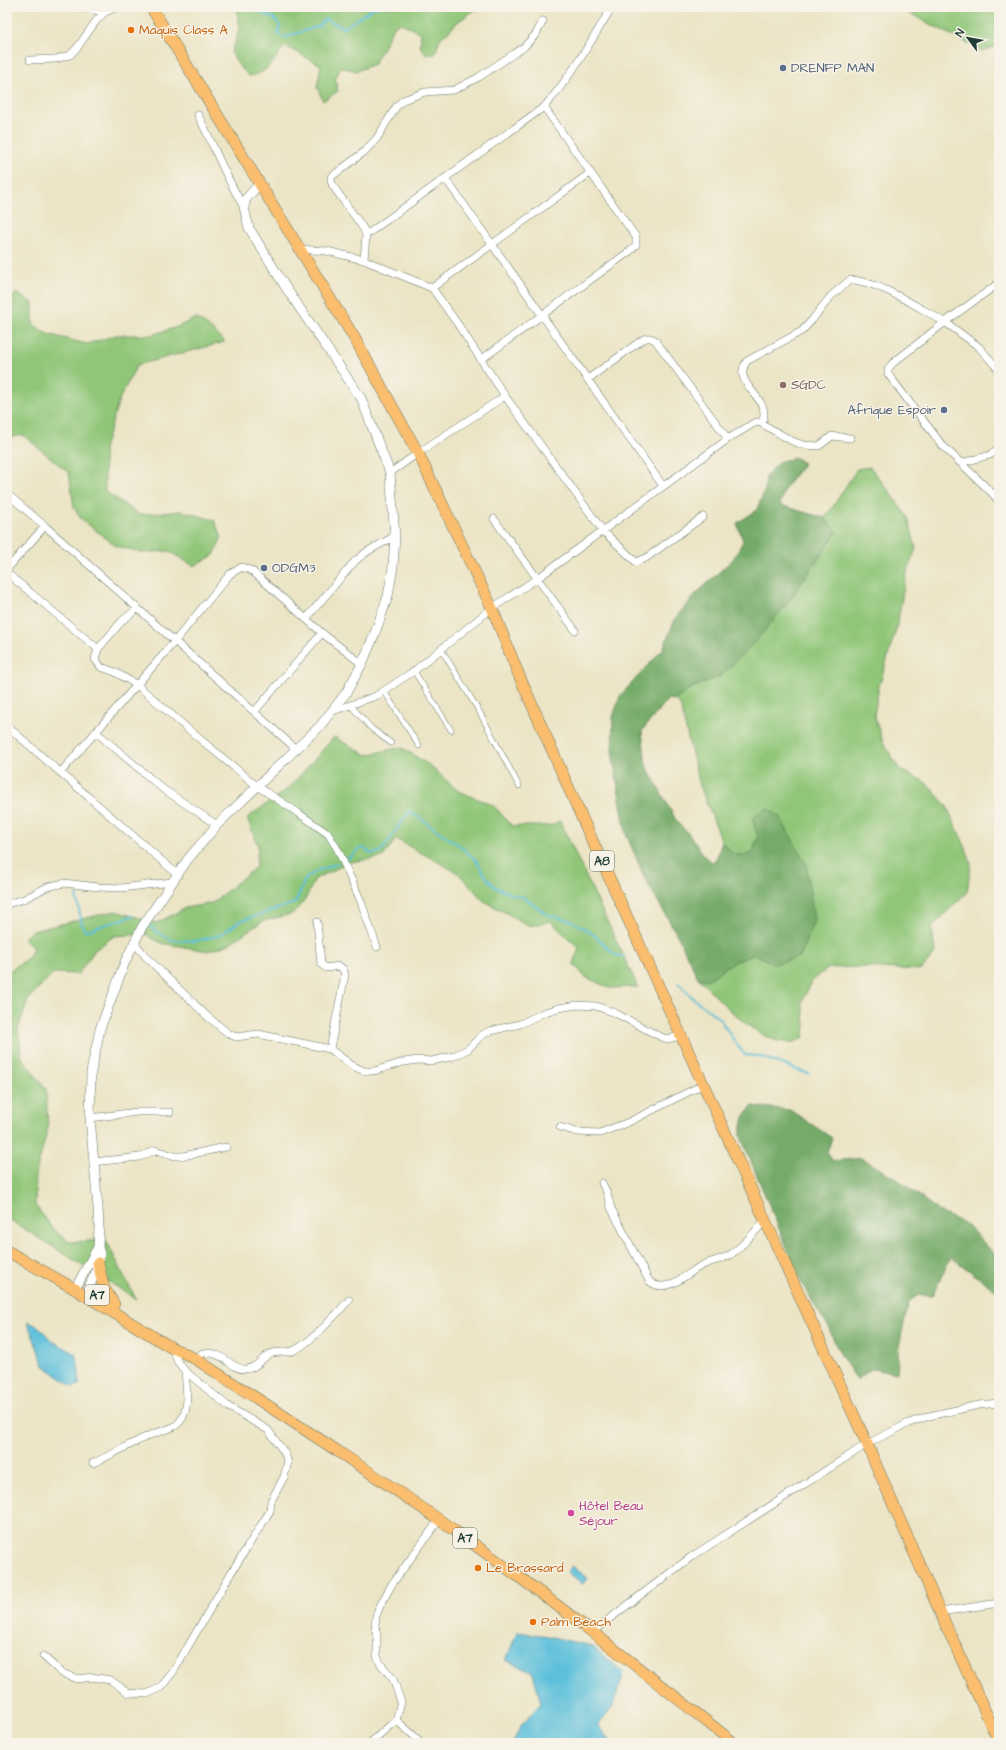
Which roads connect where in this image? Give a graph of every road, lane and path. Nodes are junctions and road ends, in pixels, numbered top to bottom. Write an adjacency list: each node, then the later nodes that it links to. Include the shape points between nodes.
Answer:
1 (78, 7): 5 (street)
2 (118, 7): 5 (street)
3 (151, 7): 12 (main road, A8)
4 (612, 7): 8 (street, via 556,94)
5 (105, 12): 7 (street, via 70,55 56,59)
6 (543, 21): 14 (street, via 536,34 524,47 474,80 454,90 425,92 403,100 364,152 331,176 330,181)
7 (30, 60)
8 (544, 107): 10 (street); 11 (street)
9 (198, 115): 13 (street, via 228,179)
10 (590, 174): 15 (street); 20 (street, via 636,237 636,245)
11 (445, 178): 14 (street); 15 (street)
12 (260, 183): 13 (street, via 246,199); 16 (main road, A8)
13 (244, 206): 32 (street, via 249,228 256,241 361,398)
14 (366, 235): 17 (street)
15 (492, 244): 19 (street); 20 (street)
16 (298, 249): 17 (street, via 327,251); 30 (main road, A8, via 355,339)
17 (364, 260): 19 (street)
18 (999, 284): 21 (street)
19 (432, 288): 22 (street)
20 (542, 316): 22 (street); 24 (street)
21 (944, 322): 23 (street, via 979,347); 26 (street, via 881,288 862,280 850,280 831,296 802,330 747,361 742,368 742,374 763,406 765,416); 31 (street, via 893,363 888,369 888,374 942,445)
22 (482, 359): 25 (street)
23 (999, 370)
24 (588, 379): 28 (street, via 642,340 651,338); 33 (street)
25 (506, 396): 30 (street); 39 (street)
26 (762, 423): 27 (street, via 792,442 809,446 820,446 832,436); 28 (street, via 754,423)
27 (850, 438)
28 (728, 439): 33 (street)
29 (999, 448): 31 (street, via 990,455)
30 (418, 453): 32 (street); 44 (main road, A8)
31 (961, 463): 35 (street)
32 (390, 473): 40 (street)
33 (663, 486): 39 (street)
34 (7, 494): 38 (street)
35 (999, 501)
36 (703, 517): 39 (street, via 646,558 636,562)
37 (494, 519): 43 (street)
38 (45, 526): 41 (street); 45 (street)
39 (603, 532): 43 (street)
40 (395, 536): 46 (street, via 368,550 355,561); 52 (street, via 394,568 388,596)
41 (7, 569)
42 (7, 573): 50 (street)
43 (538, 578): 44 (street); 47 (street)
44 (492, 608): 51 (street); 75 (main road, A8, via 543,731)
45 (137, 609): 49 (street); 50 (street, via 122,620)
46 (306, 619): 48 (street); 49 (street, via 252,571 242,568 230,574)
47 (576, 630)
48 (322, 633): 52 (street); 57 (street)
49 (175, 641): 54 (street); 57 (street)
50 (98, 649): 54 (street, via 95,660 101,667)
51 (441, 649): 53 (street); 67 (street, via 479,710)
52 (362, 664): 58 (street)
53 (414, 671): 55 (street); 60 (street)
54 (137, 684): 61 (street); 66 (street)
55 (384, 691): 56 (street); 63 (street)
56 (351, 706): 58 (street); 62 (street, via 372,729)
57 (255, 711): 64 (street)
58 (333, 711): 64 (street)
59 (7, 726): 65 (street)
60 (451, 730)
61 (96, 732): 65 (street); 68 (street, via 163,789)
62 (391, 743)
63 (419, 746)
64 (295, 748): 66 (street)
65 (61, 772): 69 (street)
66 (257, 786): 68 (street); 74 (street, via 328,834 360,899)
67 (519, 786)
68 (217, 825): 69 (street)
69 (177, 874): 70 (street)
70 (172, 882): 71 (street, via 121,888 64,883 47,887); 73 (street)
71 (7, 904)
72 (317, 922): 76 (street, via 322,964 326,968 339,966 345,975)
73 (134, 942): 76 (street, via 146,957 229,1034 236,1037 258,1034); 79 (street, via 100,1029 91,1072)
74 (377, 947)
75 (681, 1036): 76 (street, via 667,1039 616,1013 596,1006 577,1005 558,1008 520,1024 490,1031 468,1049 444,1059 404,1062 374,1071 364,1071 352,1066); 77 (main road, A8)
76 (330, 1049)
77 (704, 1084): 80 (street, via 629,1122 600,1133 577,1132); 84 (main road, A8)
78 (170, 1112): 79 (street, via 137,1112)
79 (90, 1118): 82 (street)
80 (560, 1127)
81 (226, 1147): 82 (street, via 183,1156 155,1150 140,1157)
82 (93, 1162): 86 (street, via 99,1227)
83 (602, 1183): 84 (street, via 611,1208 649,1281 658,1287 685,1278 701,1266 729,1255)
84 (765, 1220): 96 (main road, A8)
85 (7, 1244): 89 (main road, A7)
86 (98, 1247): 88 (street); 89 (street)
87 (7, 1251): 89 (main road, A7)
88 (98, 1263): 89 (street); 91 (main road, via 101,1280)
89 (82, 1290): 91 (main road, A7); 92 (main road, A7)
90 (348, 1300): 93 (street, via 329,1323 296,1350 276,1352 253,1367 245,1369 210,1352 202,1353)
91 (114, 1304): 92 (main road, A7, via 166,1338)
92 (177, 1350): 93 (main road, A7); 94 (street, via 178,1362)
93 (197, 1360): 98 (main road, A7, via 357,1463)
94 (184, 1371): 97 (street, via 186,1409 175,1426 149,1435); 102 (street, via 229,1407 268,1430 284,1452 288,1462 284,1477 271,1501 270,1511 174,1672 161,1687 147,1694 130,1693 110,1680 92,1677 78,1679 62,1673)
95 (999, 1403): 96 (street, via 929,1416)
96 (867, 1444): 100 (main road, A8); 101 (street, via 691,1557)
97 (93, 1463)
98 (439, 1520): 101 (main road, A7); 103 (street, via 392,1584 376,1616 377,1656 393,1679 401,1702)
99 (999, 1603): 100 (street)
100 (940, 1612): 104 (main road, A8)
101 (592, 1632): 107 (main road, A7)
102 (43, 1656)
103 (396, 1720): 105 (street); 106 (street)
104 (999, 1742)
105 (370, 1743)
106 (422, 1743)
107 (734, 1743)

